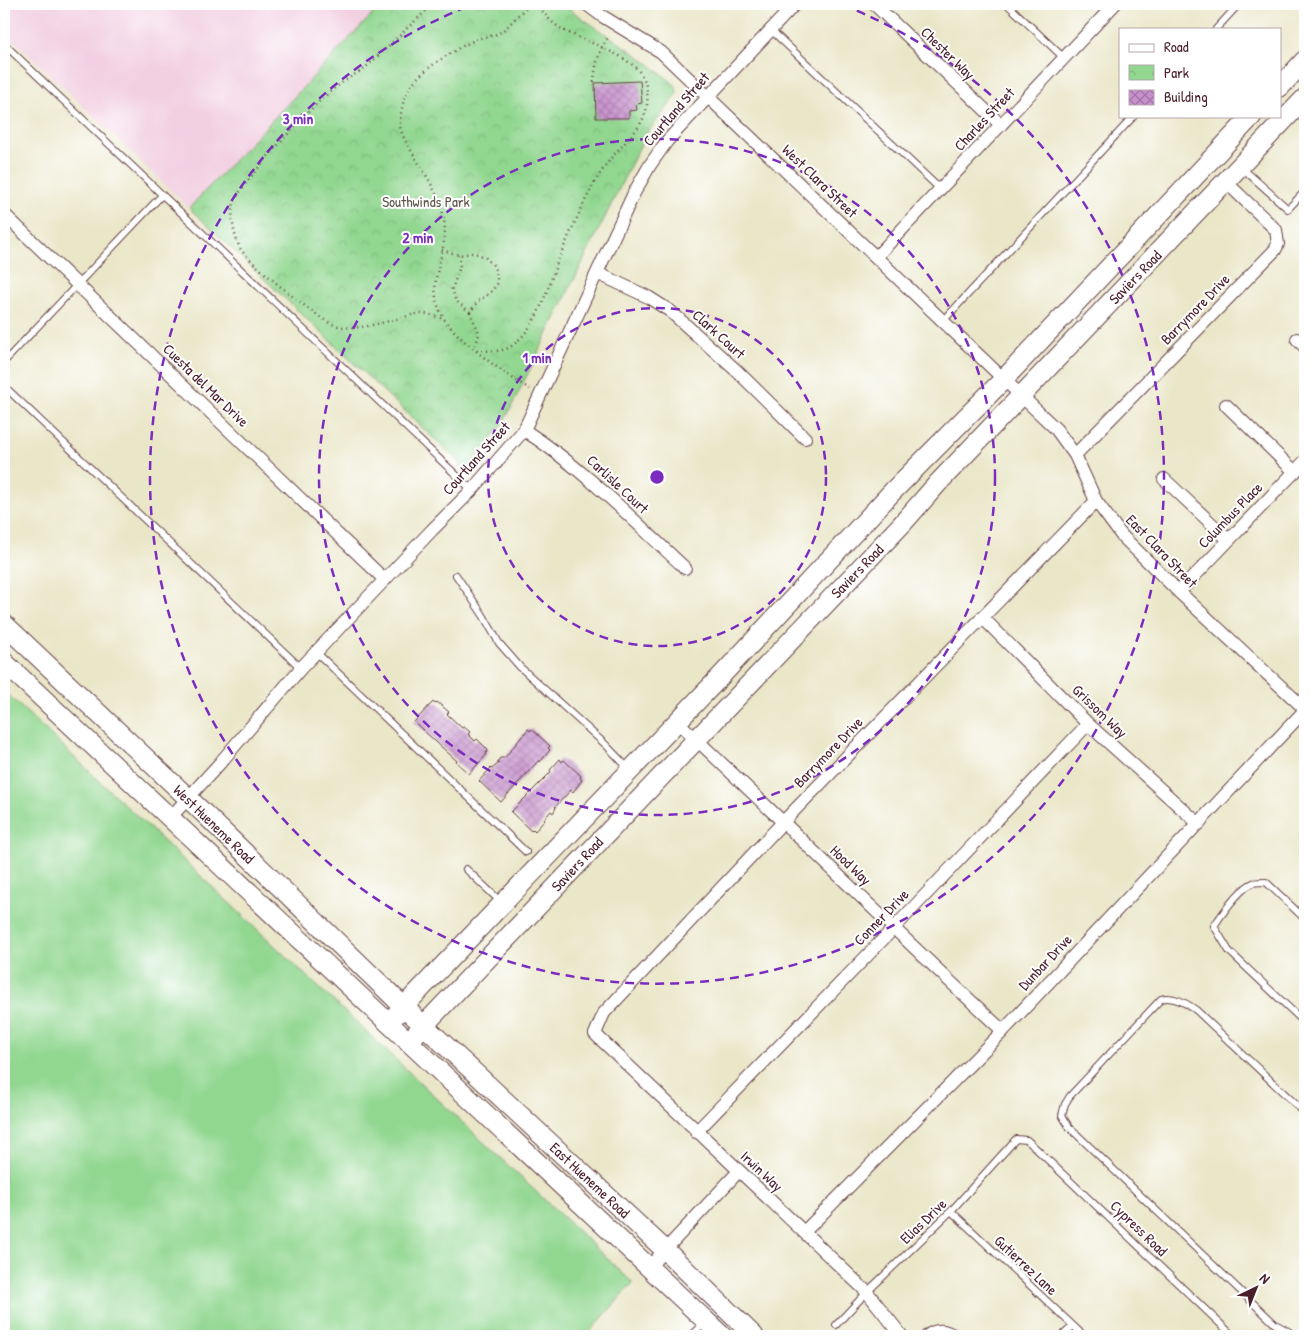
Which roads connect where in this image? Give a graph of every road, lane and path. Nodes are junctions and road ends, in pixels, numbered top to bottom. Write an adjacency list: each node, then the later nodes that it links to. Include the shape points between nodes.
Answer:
1 (433, 4): 36 (path, via 363,70 324,96 268,156 244,187 234,204 233,213 241,249 266,274 330,323 349,328 422,314)
2 (529, 4): 30 (path, via 498,33 462,46 440,60 413,83 406,94 400,124 405,140 441,206 445,232)
3 (536, 4): 14 (path, via 560,28)
4 (586, 4): 10 (street, West Clara Street)
5 (796, 4): 12 (street, Courtland Street)
6 (874, 4): 23 (street, Chester Way)
7 (1006, 4): 15 (lane)
8 (1115, 4): 15 (street, Charles Street)
9 (1239, 4): 11 (lane)
10 (617, 25): 14 (path); 19 (street, West Clara Street, via 661,52)
11 (1217, 28)
12 (771, 30): 19 (street, Courtland Street); 26 (lane)
13 (4, 44): 28 (lane)
14 (602, 48): 17 (path, via 594,68); 39 (path, via 624,58 644,80 648,100 645,116 591,190 533,321 514,344 505,349)
15 (1064, 58): 23 (street, Charles Street)
16 (1305, 60): 18 (main road)
17 (594, 82)
18 (1282, 84)
19 (708, 96): 32 (street, West Clara Street); 33 (street, Courtland Street, via 650,165)
20 (1305, 98): 24 (main road, Saviers Road)
21 (1132, 118): 37 (lane)
22 (1250, 118): 41 (main road, Saviers Road)
23 (1000, 125): 26 (street, Charles Street)
24 (1241, 166): 25 (main road, Saviers Road); 27 (lane, via 1288,209)
25 (1226, 182): 44 (main road, Saviers Road); 48 (street, Barrymore Drive, via 1276,230 1278,244 1275,250)
26 (940, 189): 32 (street, Charles Street)
27 (1305, 191)
28 (162, 195): 34 (lane); 52 (lane)
29 (4, 214): 34 (street, Cuesta del Mar Drive)
30 (442, 250): 31 (path); 36 (path, via 435,294)
31 (459, 255): 35 (path, via 460,267 452,290 456,301); 35 (path, via 472,253 485,257 494,266 497,277 494,289)
32 (876, 257): 37 (street, West Clara Street)
33 (597, 273): 43 (street, Courtland Street); 47 (street, Clark Court, via 670,312 738,372)
34 (77, 284): 40 (lane); 57 (street, Cuesta del Mar Drive)
35 (470, 312): 38 (path, via 480,335)
36 (445, 320): 38 (path)
37 (943, 321): 41 (street, West Clara Street)
38 (473, 347): 39 (path)
39 (476, 350): 43 (path, via 515,381)
40 (4, 362)
41 (1004, 379): 44 (street, West Clara Street); 65 (main road, Saviers Road, via 892,492)
42 (4, 386): 63 (lane)
43 (539, 395): 46 (street, Courtland Street)
44 (1021, 395): 48 (street, East Clara Street, via 1056,429); 67 (main road, Saviers Road)
45 (1226, 405): 50 (street)
46 (524, 430): 52 (street, Courtland Street); 55 (street, Carlisle Court, via 575,466)
47 (805, 438)
48 (1075, 454): 53 (street, East Clara Street)
49 (1305, 461): 50 (street, Columbus Place)
50 (1295, 472): 54 (street, Columbus Place)
51 (1164, 479): 54 (street)
52 (472, 490): 57 (street, Courtland Street)
53 (1096, 501): 58 (street, East Clara Street, via 1122,536); 59 (street, Barrymore Drive)
54 (1229, 540): 58 (street, Columbus Place)
55 (685, 568)
56 (456, 575): 68 (lane, via 499,644)
57 (385, 580): 61 (street, Courtland Street)
58 (1179, 592): 64 (street, East Clara Street)
59 (982, 617): 66 (street, Grissom Way); 71 (street, Barrymore Drive)
60 (4, 624): 69 (main road, West Hueneme Road)
61 (316, 652): 63 (street, Courtland Street); 73 (lane)
62 (4, 662): 70 (main road, West Hueneme Road)
63 (301, 668): 69 (street, Courtland Street)
64 (1305, 709): 72 (street, Dunbar Drive)
65 (677, 721): 67 (street, Hood Way); 68 (main road, Saviers Road)
66 (1088, 724): 72 (street, Grissom Way); 77 (street, Conner Drive)
67 (696, 739): 71 (street, Hood Way); 81 (main road, Saviers Road)
68 (630, 770): 75 (main road, Saviers Road)
69 (188, 798): 70 (street, Courtland Street); 78 (main road, West Hueneme Road)
70 (170, 818): 79 (main road, West Hueneme Road)
71 (784, 821): 77 (street, Hood Way); 83 (street, Barrymore Drive, via 604,1013)
72 (1198, 824): 82 (street, Dunbar Drive)
73 (526, 852)
74 (466, 869): 75 (lane)
75 (502, 903): 78 (main road, Saviers Road)
76 (1305, 919): 80 (lane, via 1266,882 1254,883 1242,892 1214,926 1229,951)
77 (893, 929): 82 (street, Hood Way); 86 (street, Conner Drive)
78 (404, 1007): 79 (main road, Saviers Road); 81 (main road, West Hueneme Road)
79 (388, 1023): 84 (main road, West Hueneme Road)
80 (1305, 1023)
81 (424, 1025): 84 (main road, Saviers Road); 91 (main road, East Hueneme Road)
82 (1003, 1031): 90 (street, Dunbar Drive)
83 (595, 1034): 86 (street, Irwin Way)
84 (408, 1042): 92 (main road, East Hueneme Road)
85 (1305, 1113): 106 (lane, via 1196,1010 1166,997 1070,1096 1062,1115 1069,1127 1275,1324)
86 (696, 1132): 88 (street, Irwin Way)
87 (1027, 1140): 89 (lane, Elias Drive, via 1016,1139); 105 (lane, Cypress Road)
88 (739, 1172): 90 (street, Irwin Way); 91 (street)
89 (951, 1211): 93 (lane, Elias Drive); 96 (lane, Gutierrez Lane)
90 (804, 1232): 93 (street, Irwin Way)
91 (665, 1250): 92 (street); 99 (main road, East Hueneme Road)
92 (649, 1267): 94 (main road, East Hueneme Road)
93 (867, 1292): 95 (lane, Elias Drive); 100 (street, Irwin Way)
94 (706, 1322): 97 (lane); 98 (main road, East Hueneme Road)
95 (836, 1326)
96 (1073, 1326): 103 (lane); 104 (lane, Gutierrez Lane)
97 (691, 1336)
98 (722, 1336)
99 (754, 1336)
100 (902, 1336)
101 (927, 1336): 102 (street, via 936,1330)
102 (955, 1336)
103 (1062, 1336)
104 (1084, 1336)
105 (1231, 1336)
106 (1297, 1336)

